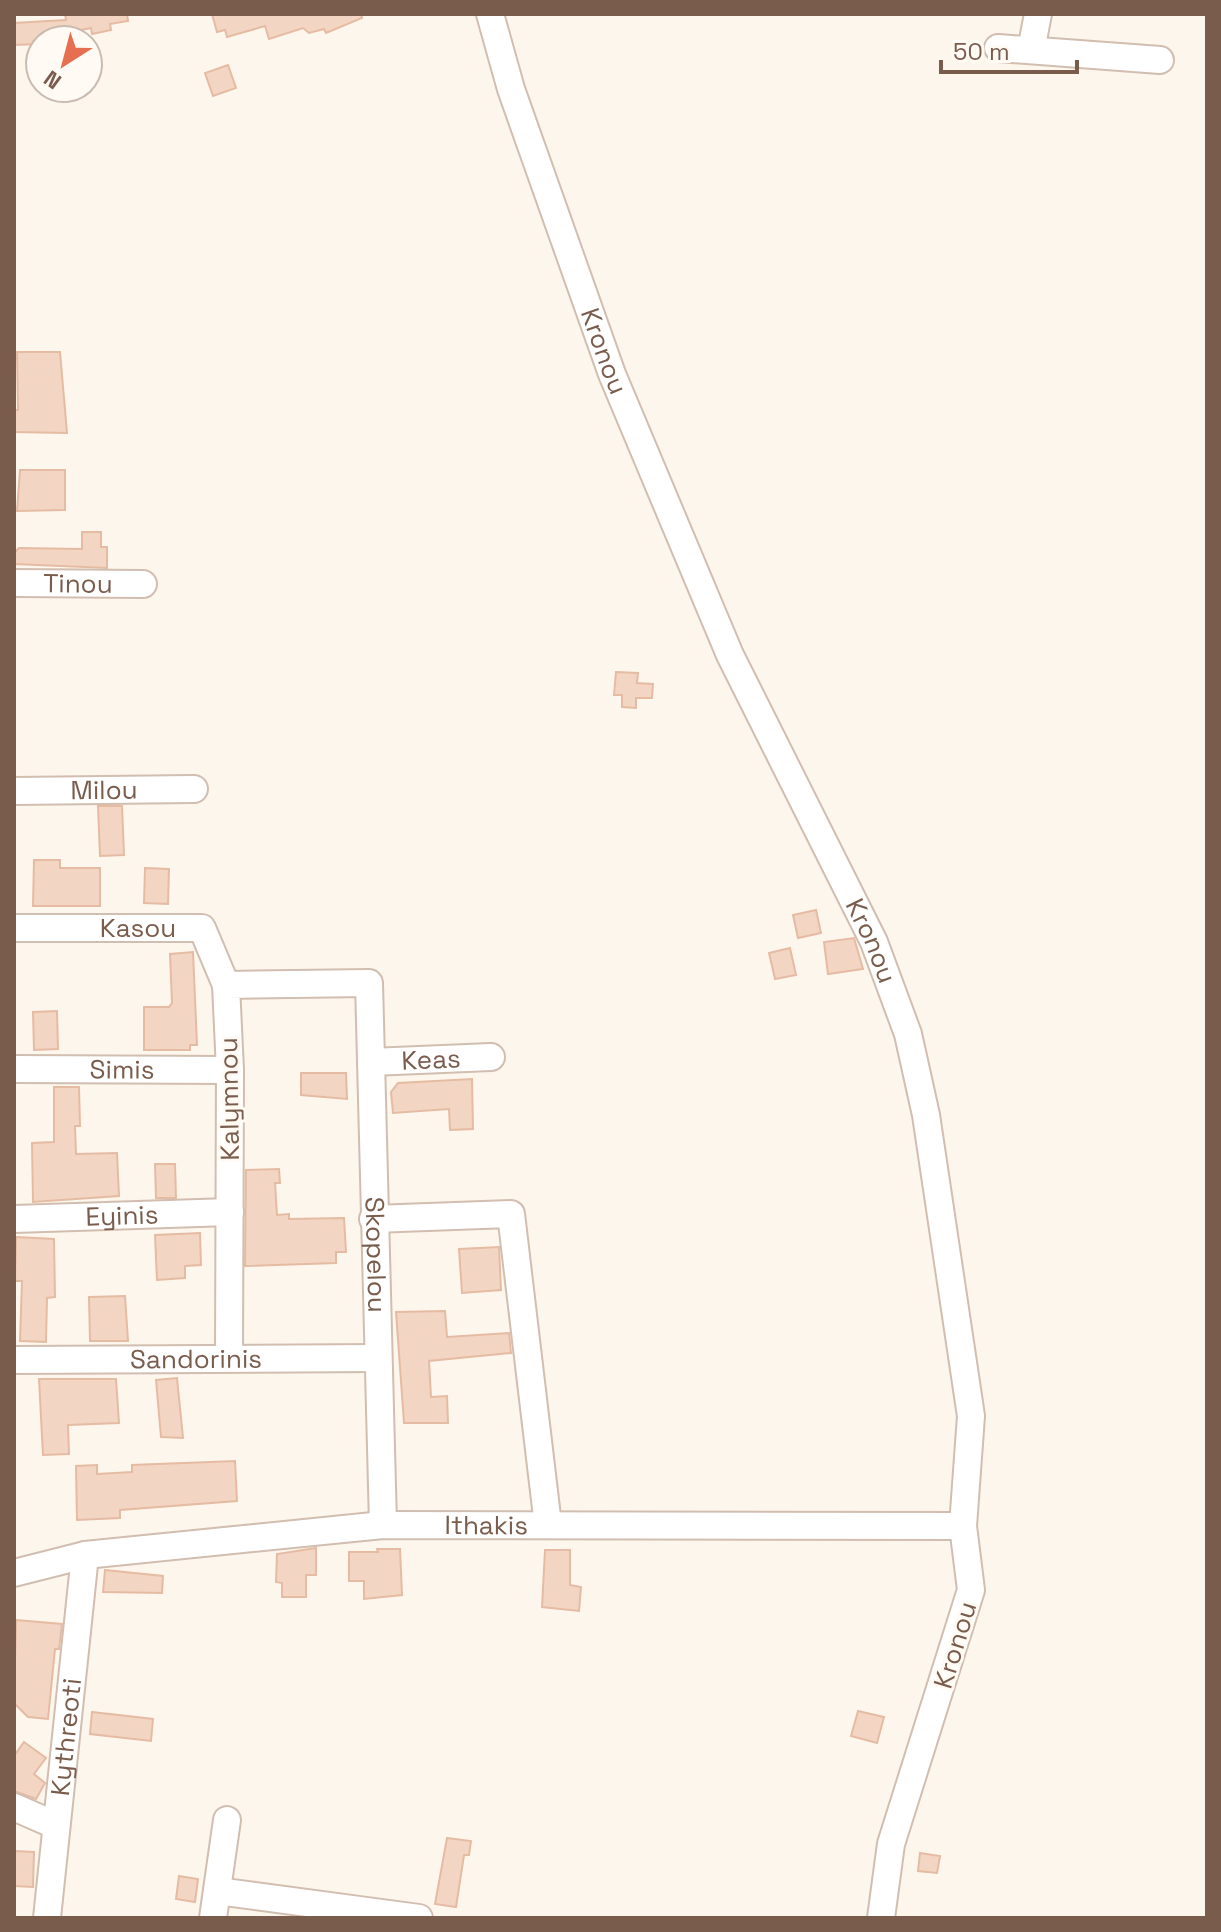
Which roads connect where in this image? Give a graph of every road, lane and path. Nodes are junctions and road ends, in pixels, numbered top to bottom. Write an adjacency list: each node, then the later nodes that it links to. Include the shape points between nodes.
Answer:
1 (490, 14): 24 (street, Kronou, via 511,89 612,374 730,655 874,942 908,1034 926,1115 971,1416)
2 (1038, 14): 4 (street)
3 (998, 48): 4 (street)
4 (1031, 50): 5 (street)
5 (1160, 60)
6 (14, 583): 7 (street, Tinou)
7 (143, 584)
8 (194, 789): 9 (street, Milou)
9 (14, 791)
10 (14, 928): 11 (street, Kasou, via 202,928)
11 (226, 985): 13 (street, Skopelou, via 369,983); 15 (street, Kalymnou)
12 (491, 1057): 13 (street, Keas)
13 (371, 1062): 18 (street, Skopelou)
14 (14, 1069): 15 (street, Simis)
15 (230, 1070): 16 (street, Kalymnou)
16 (230, 1212): 17 (street, Eyinis); 19 (street, Kalymnou)
17 (14, 1219)
18 (373, 1219): 20 (street, Skopelou); 23 (street, via 511,1214)
19 (229, 1356): 20 (street, Sandorinis); 21 (street, Sandorinis)
20 (378, 1358): 22 (street, Skopelou)
21 (14, 1360)
22 (383, 1525): 23 (street, Ithakis); 25 (street, Ithakis)
23 (548, 1525): 24 (street, Ithakis)
24 (963, 1526): 34 (street, Kronou, via 971,1590 891,1844)
25 (85, 1555): 26 (street, Ithakis); 29 (street, Kythreoti)
26 (14, 1573)
27 (14, 1807): 29 (street)
28 (227, 1820): 30 (street)
29 (55, 1825): 31 (street, Kythreoti)
30 (217, 1891): 32 (street); 33 (street)
31 (47, 1918)
32 (213, 1918)
33 (419, 1918)
34 (881, 1918)

